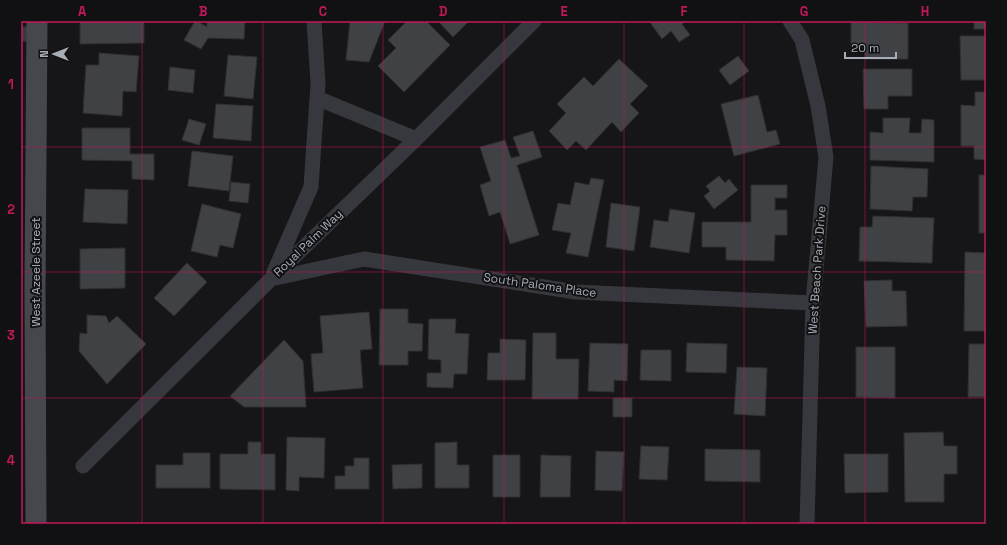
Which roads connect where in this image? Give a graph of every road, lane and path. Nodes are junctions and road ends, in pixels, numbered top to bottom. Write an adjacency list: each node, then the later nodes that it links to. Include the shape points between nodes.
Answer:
1 (314, 21): 5 (street)
2 (534, 21): 6 (street, Royal Palm Way)
3 (790, 21): 9 (street, West Beach Park Drive, via 802,40 818,106 826,157)
4 (32, 29): 8 (street, West Azeele Street)
5 (317, 98): 6 (street); 7 (street, via 311,187)
6 (416, 139): 7 (street, Royal Palm Way)
7 (271, 279): 9 (street, South Paloma Place, via 364,259 576,292); 10 (street, Royal Palm Way)
8 (28, 289): 11 (street, West Azeele Street)
9 (813, 303): 12 (street, West Beach Park Drive)
10 (83, 466)
11 (36, 524)
12 (807, 524)

